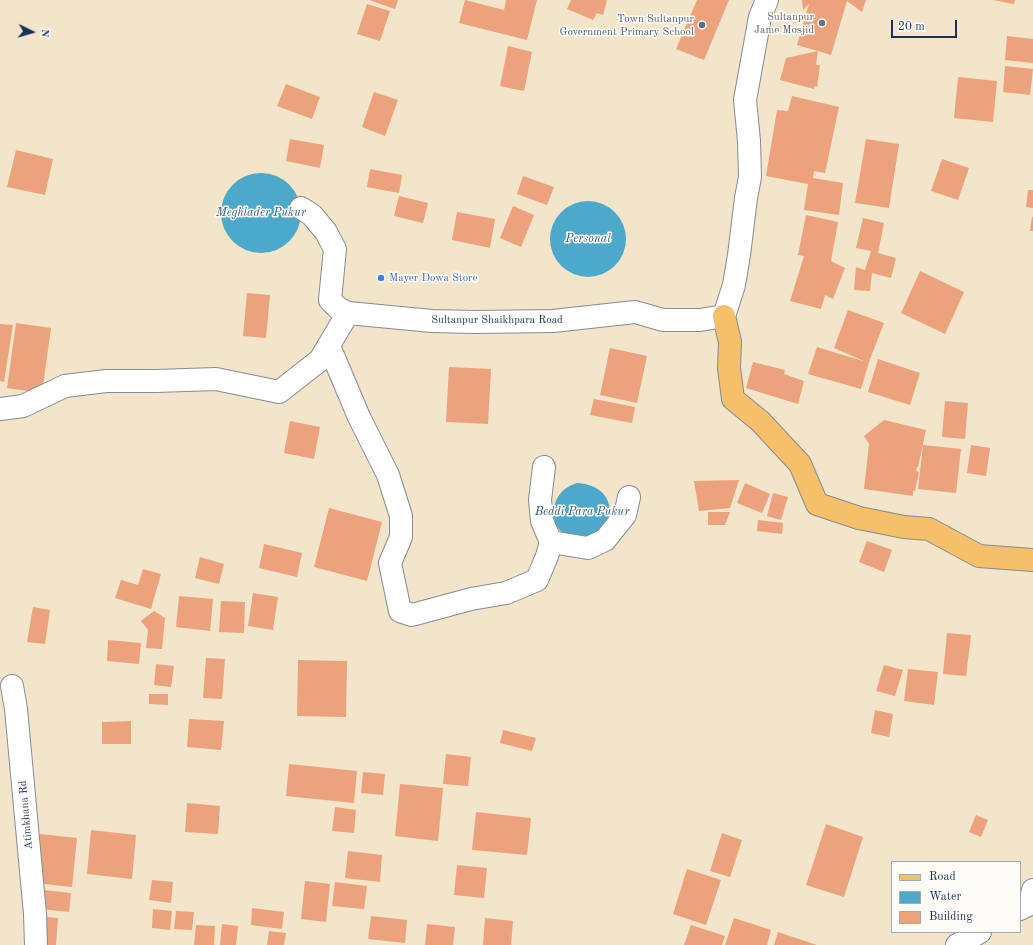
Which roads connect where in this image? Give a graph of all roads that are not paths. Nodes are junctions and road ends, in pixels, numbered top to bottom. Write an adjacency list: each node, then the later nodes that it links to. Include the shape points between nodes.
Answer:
1 (767, 0): 4 (street, via 760,17 745,100 750,141 750,177 740,256)
2 (301, 208): 3 (street, via 312,215 326,232 335,249 330,300)
3 (348, 313): 4 (street, Sultanpur Shaikhpara Road, via 474,322 553,321 635,312 663,320 700,320); 5 (street)
4 (724, 316): 12 (main road, via 730,342 729,368 733,399 760,421 800,464 817,504 859,518 929,529 979,556)
5 (329, 346): 8 (street, via 320,360 278,392 216,379 106,381 65,386 23,406); 11 (street, via 359,417 388,475 401,516 401,537 390,563 400,611 418,614 471,599 506,593 537,580)
6 (105, 390): 7 (street, via 216,386)
7 (277, 398)
8 (0, 409)
9 (544, 467): 11 (street, via 540,500 542,521)
10 (628, 498): 11 (street, via 625,515 605,540 588,548)
11 (551, 542)
12 (1033, 560)
13 (12, 686): 17 (street, Atimkhana Rd)
14 (1033, 890): 15 (street, via 1030,904)
15 (1021, 908)
16 (978, 933): 18 (street)
17 (36, 945)
18 (957, 945)

